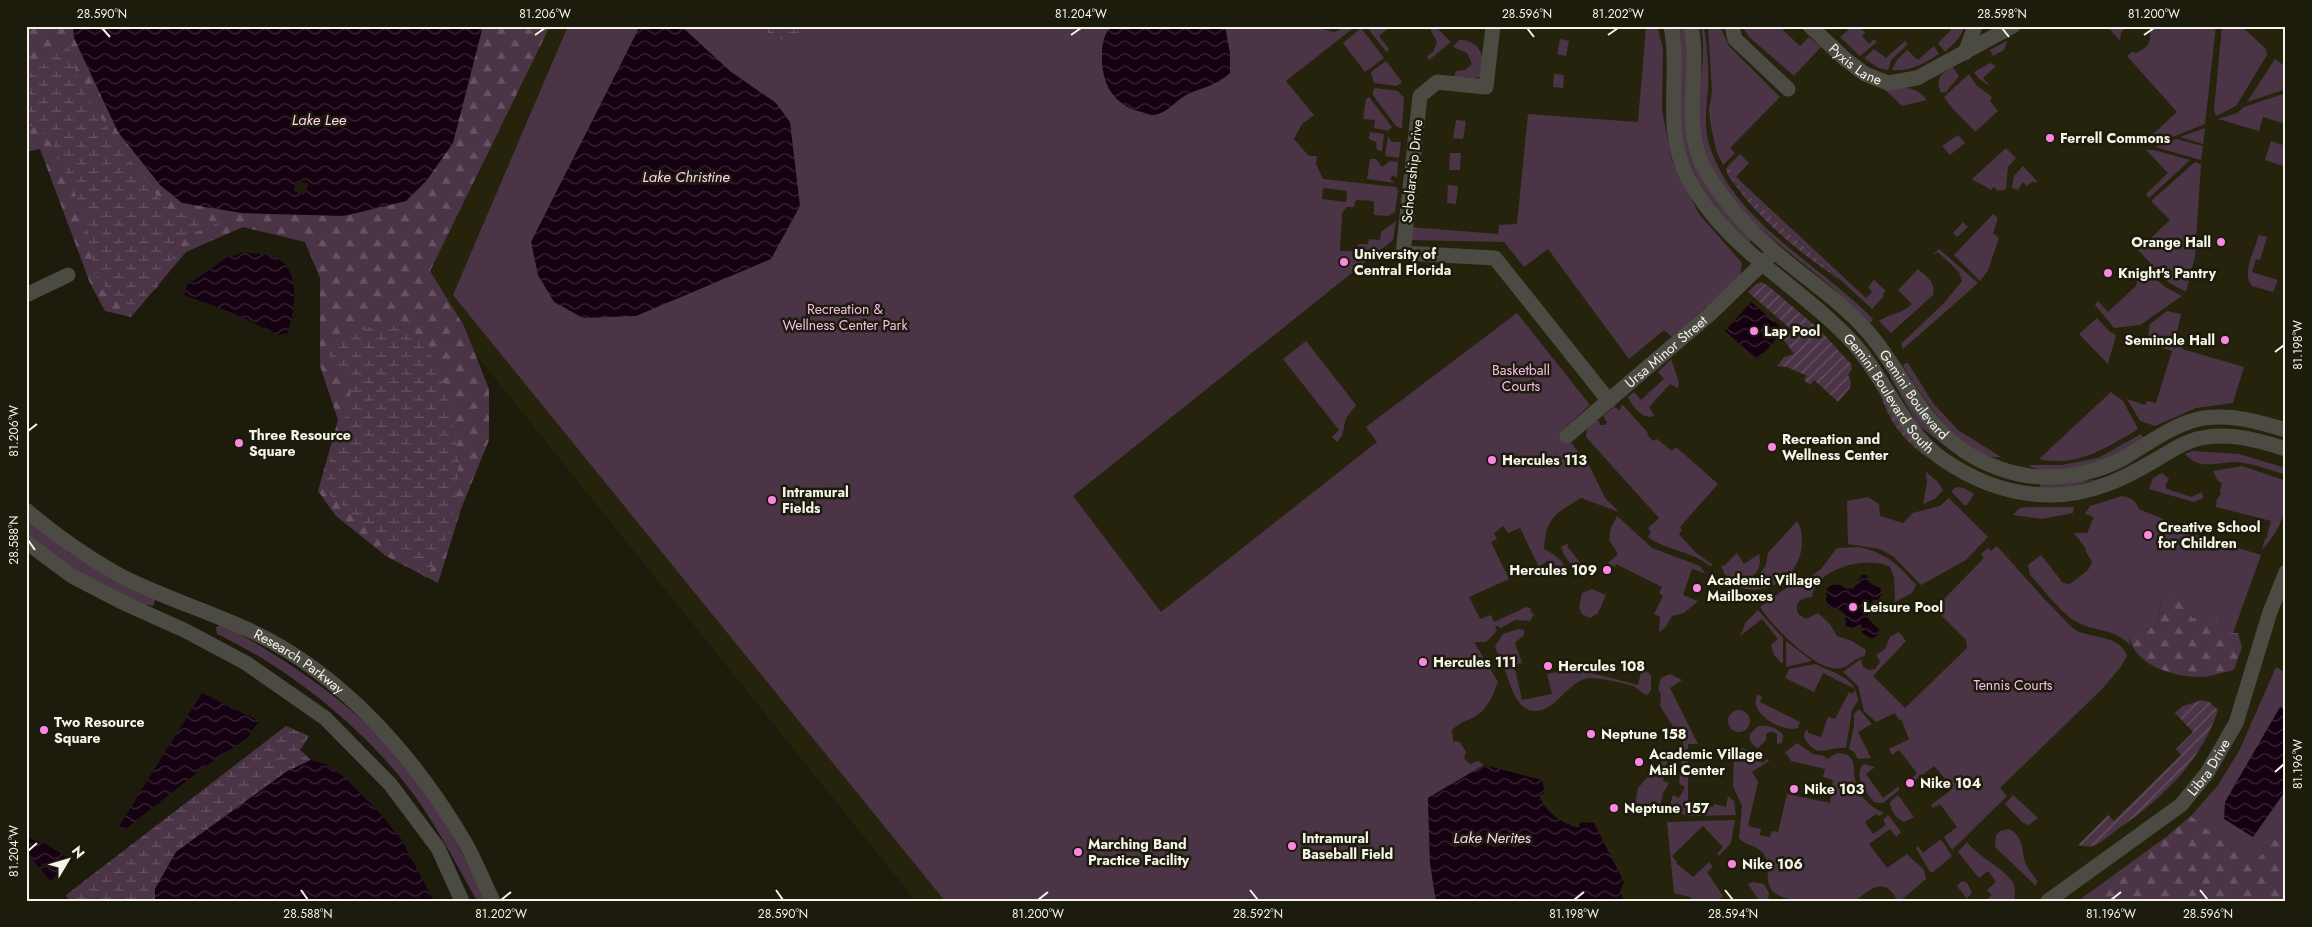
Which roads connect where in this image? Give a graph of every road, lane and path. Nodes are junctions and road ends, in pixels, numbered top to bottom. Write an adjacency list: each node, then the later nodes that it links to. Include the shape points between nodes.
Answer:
1 (1493, 26): 16 (street, Scholarship Drive, via 1486,87 1437,82 1420,96 1402,253 1495,258)
2 (1671, 26): 11 (street, Gemini Boulevard South, via 1675,71 1672,114 1680,159 1704,204 1741,247)
3 (1691, 26): 10 (street, Gemini Boulevard, via 1695,64 1692,123 1699,158 1727,202)
4 (1732, 26): 9 (street, via 1734,39)
5 (1810, 26): 8 (street, Pyxis Lane, via 1865,74 1888,83 1917,78)
6 (1975, 26): 8 (street)
7 (2013, 26): 8 (street, Pyxis Lane)
8 (1965, 54)
9 (1788, 89)
10 (1774, 251): 11 (street, Ursa Minor Street); 14 (street, Gemini Boulevard, via 1832,297)
11 (1762, 265): 15 (street, Gemini Boulevard South, via 1823,314 1854,343); 16 (street, Ursa Minor Street)
12 (68, 275): 13 (street)
13 (26, 295)
14 (1884, 352): 15 (street); 20 (street, Gemini Boulevard, via 1943,434 1957,446 1992,465 2050,478 2092,471)
15 (1870, 364): 21 (street, Gemini Boulevard South, via 1923,441 1970,477 2008,491 2052,495 2086,492)
16 (1609, 401): 18 (street, Ursa Minor Street)
17 (2286, 430): 20 (street, Gemini Boulevard, via 2244,418 2203,419 2168,432)
18 (1567, 436)
19 (2286, 449): 21 (street, Gemini Boulevard South, via 2235,436 2200,438 2183,444)
20 (2121, 459): 21 (street)
21 (2129, 476)
22 (26, 510): 26 (street, Research Parkway, via 119,575 252,632 299,658 338,688 377,725 426,783 464,841)
23 (26, 542): 25 (street, Research Parkway, via 72,576 246,663 325,718 390,784 438,848)
24 (2286, 572): 27 (street, Libra Drive, via 2270,612 2236,723 2207,773 2181,805)
25 (462, 901)
26 (493, 901)
27 (2048, 901)

